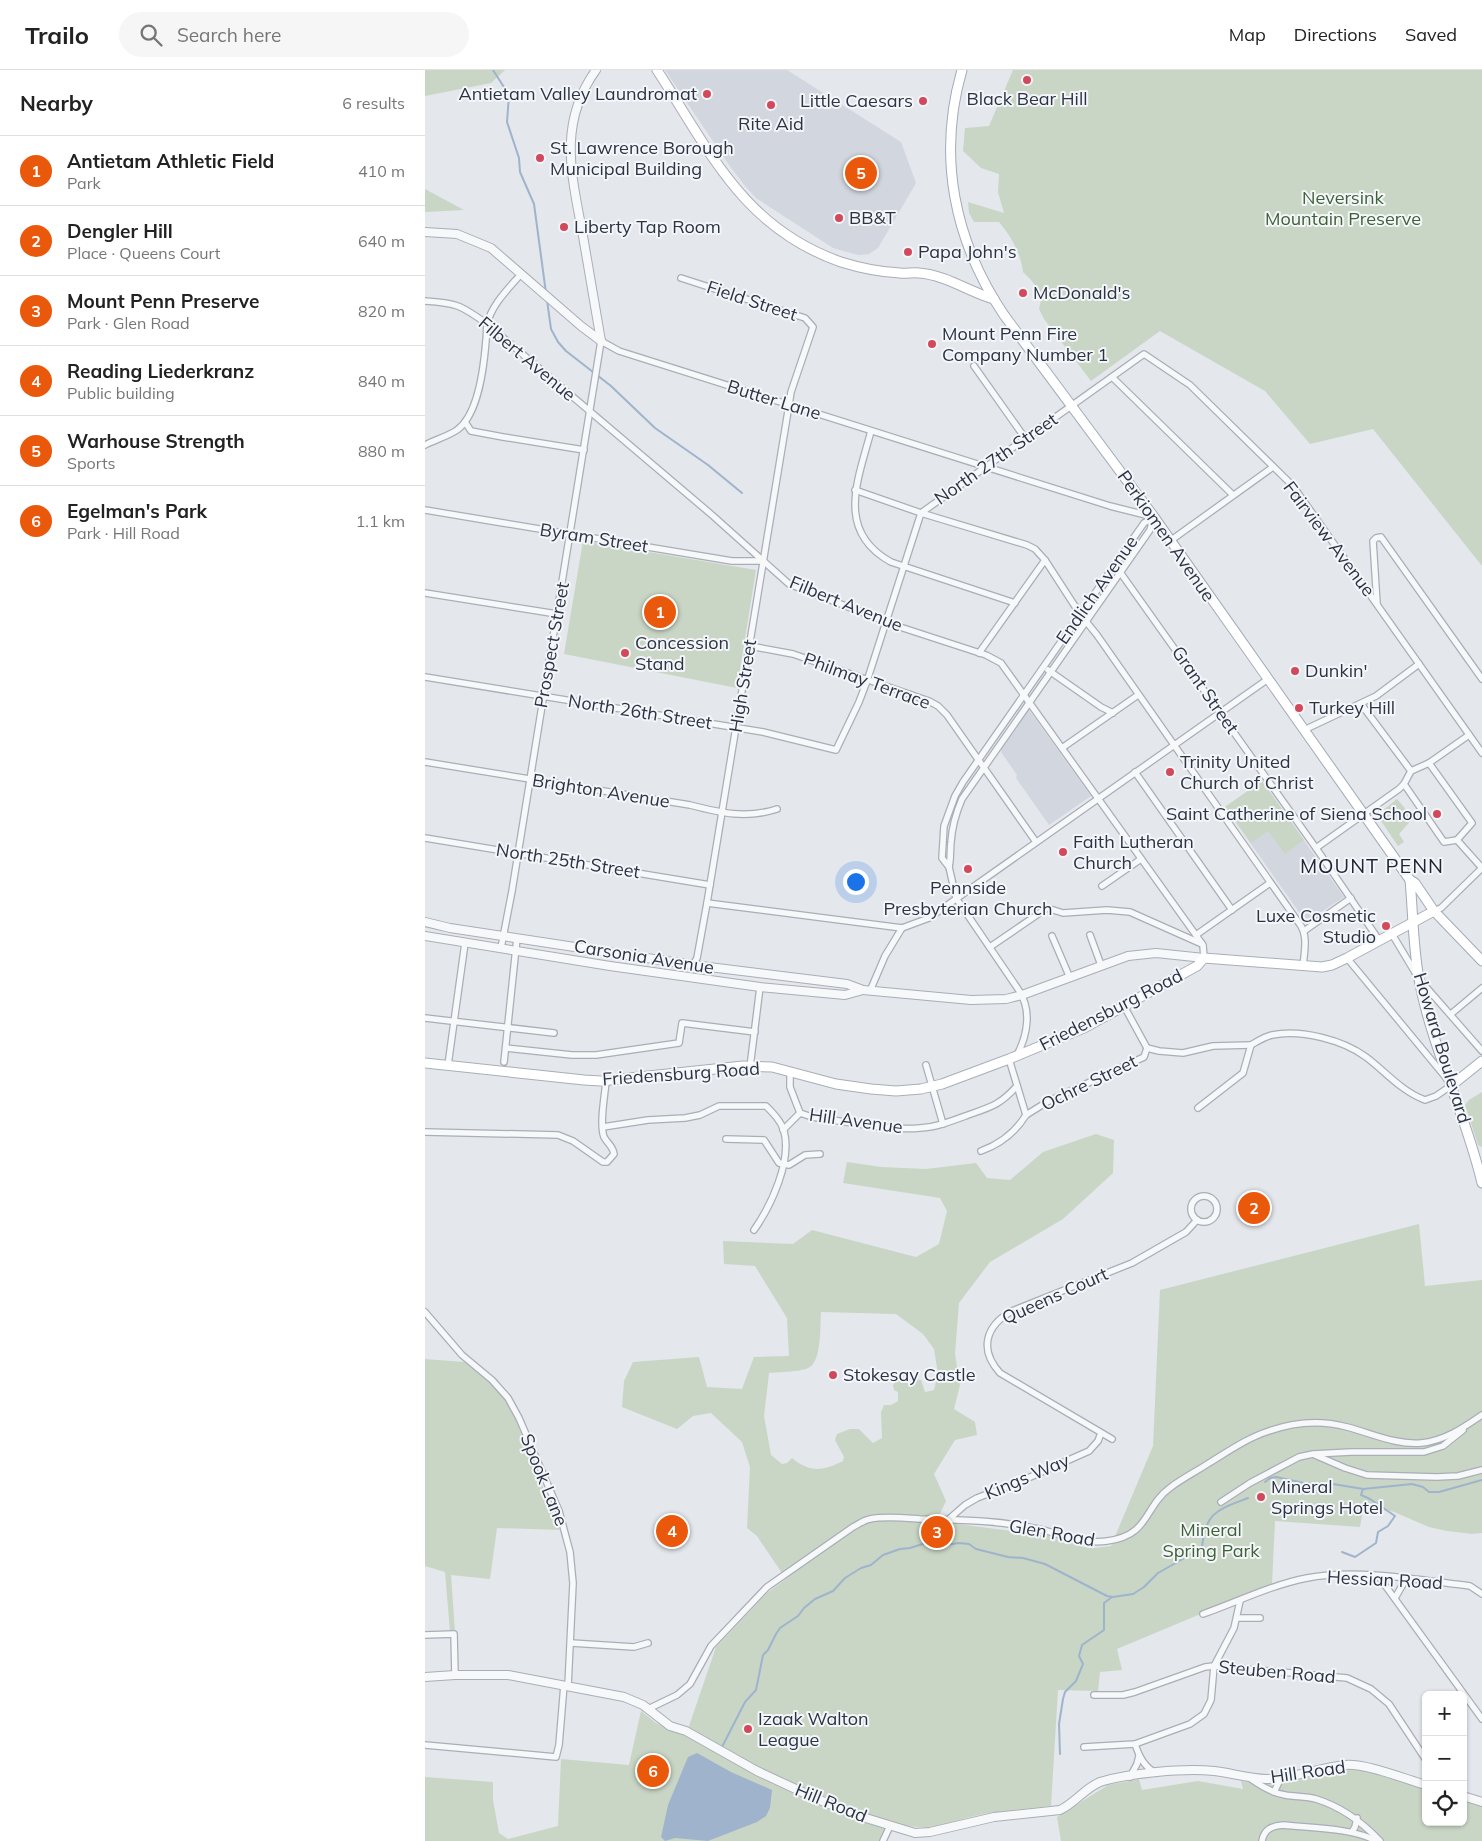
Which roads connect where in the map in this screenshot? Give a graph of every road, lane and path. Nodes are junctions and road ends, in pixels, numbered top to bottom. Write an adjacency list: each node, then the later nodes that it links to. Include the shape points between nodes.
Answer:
1 (596, 70): 10 (street, via 575,111 570,157)
2 (657, 70): 7 (main road, via 735,188 760,215 785,235 843,262 901,274 919,273)
3 (962, 70): 7 (main road, Perkiomen Avenue, via 950,141 953,189 967,244)
4 (425, 232): 5 (street, Butter Lane, via 457,234 476,241 491,248)
5 (521, 274): 9 (street, via 500,299); 10 (street, Butter Lane)
6 (681, 278): 12 (street, Field Street, via 805,318 813,327)
7 (994, 300): 16 (main road, Perkiomen Avenue)
8 (425, 301): 9 (street, Filbert Avenue, via 451,303 468,310)
9 (487, 324): 17 (street, Filbert Avenue); 18 (street, via 477,398)
10 (601, 341): 15 (street, Butter Lane, via 619,351); 17 (street, Prospect Street)
11 (1144, 354): 14 (street, North 27th Street); 24 (street, Fairview Avenue, via 1190,385)
12 (801, 362): 15 (street, High Street)
13 (974, 366): 20 (street)
14 (1112, 377): 16 (street, North 27th Street); 26 (street)
15 (789, 405): 19 (street, Butter Lane); 33 (street, High Street)
16 (1071, 406): 20 (street, North 27th Street); 29 (main road, Perkiomen Avenue)
17 (590, 412): 22 (street, Prospect Street); 33 (street, Filbert Avenue)
18 (465, 422): 21 (street, via 457,430); 22 (street, via 471,430)
19 (871, 431): 23 (street, Butter Lane); 25 (street)
20 (1025, 438): 23 (street, North 27th Street)
21 (425, 445)
22 (584, 450): 30 (street, Prospect Street)
23 (985, 466): 28 (street, North 27th Street); 29 (street, Butter Lane)
24 (1273, 467): 26 (street); 39 (street, Fairview Avenue, via 1293,486)
25 (855, 490): 28 (street); 35 (street, via 855,513 863,535 881,556)
26 (1233, 496): 31 (street)
27 (425, 510): 30 (street, Byram Street)
28 (921, 513): 32 (street, via 1027,545); 35 (street)
29 (1153, 517): 31 (main road, Perkiomen Avenue); 34 (street, Endlich Avenue, via 1144,523); 36 (street, Endlich Avenue, via 1150,530)
30 (570, 534): 33 (street, Byram Street, via 732,561); 40 (street, Prospect Street)
31 (1170, 540): 50 (main road, Perkiomen Avenue)
32 (1045, 560): 38 (street); 41 (street)
33 (763, 561): 43 (street, Filbert Avenue, via 789,584); 44 (street, High Street)
34 (1115, 565): 36 (street, Grant Street); 41 (street, Endlich Avenue)
35 (903, 567): 38 (street); 43 (street)
36 (1120, 571): 42 (street, Endlich Avenue); 58 (street, Grant Street)
37 (425, 593): 40 (street)
38 (1015, 603): 45 (street)
39 (1377, 604): 46 (street, Fairview Avenue); 51 (street, via 1373,541 1381,537)
40 (557, 614): 55 (street, Prospect Street)
41 (1080, 614): 42 (street); 47 (street, Endlich Avenue)
42 (1085, 621): 48 (street, Endlich Avenue); 54 (street)
43 (885, 622): 45 (street, Filbert Avenue); 52 (street)
44 (750, 646): 52 (street, Philmay Terrace, via 793,654); 60 (street, High Street)
45 (979, 653): 53 (street, Filbert Avenue, via 1001,663)
46 (1419, 664): 57 (street); 62 (street, Fairview Avenue)
47 (1043, 666): 48 (street); 53 (street, Endlich Avenue)
48 (1050, 671): 56 (street, Endlich Avenue); 59 (street)
49 (425, 677): 55 (street, North 26th Street)
50 (1268, 679): 58 (street); 61 (main road, Perkiomen Avenue)
51 (1482, 679)
52 (867, 681): 60 (street, North 26th Street, via 836,750); 66 (street, Philmay Terrace, via 938,706)
53 (1024, 694): 56 (street, Filbert Avenue); 66 (street, Endlich Avenue)
54 (1139, 695): 59 (street); 63 (street)
55 (543, 697): 60 (street, North 26th Street); 72 (street, Prospect Street)
56 (1029, 702): 64 (street, Filbert Avenue); 69 (street, Endlich Avenue)
57 (1361, 704): 61 (street); 70 (street)
58 (1220, 712): 63 (street); 81 (street, Grant Street)
59 (1113, 713): 64 (street)
60 (737, 728): 76 (street, High Street)
61 (1304, 730): 77 (main road, Perkiomen Avenue)
62 (1469, 735): 65 (street, Fairview Avenue); 68 (street)
63 (1173, 745): 71 (street); 87 (street)
64 (1062, 748): 74 (street, Filbert Avenue)
65 (1482, 753)
66 (978, 760): 69 (street, Philmay Terrace); 84 (street, Endlich Avenue, via 955,796 945,826 942,858)
67 (425, 762): 72 (street, Brighton Avenue)
68 (1429, 763): 70 (street); 79 (street, via 1472,822)
69 (983, 767): 80 (street, Philmay Terrace); 84 (street, Endlich Avenue, via 962,799 955,817)
70 (1411, 771): 73 (street)
71 (1135, 772): 74 (street); 93 (street)
72 (530, 780): 76 (street, Brighton Avenue, via 690,805); 82 (street, Prospect Street)
73 (1404, 784): 77 (street); 79 (street, via 1444,842)
74 (1098, 798): 80 (street); 83 (street, Filbert Avenue)
75 (777, 809): 76 (street, Brighton Avenue, via 761,814)
76 (721, 814): 88 (street, High Street)
77 (1363, 815): 81 (street); 86 (main road, Perkiomen Avenue)
78 (425, 838): 82 (street, North 25th Street)
79 (1457, 840): 85 (street)
80 (1036, 842): 90 (street)
81 (1316, 848): 91 (street, Grant Street)
82 (518, 853): 88 (street, North 25th Street); 100 (street, Prospect Street)
83 (1141, 859): 89 (street); 102 (street, Filbert Avenue)
84 (949, 867): 90 (street, Endlich Avenue)
85 (1482, 868): 94 (street)
86 (1410, 880): 94 (main road, Perkiomen Avenue); 96 (main road, Howard Boulevard)
87 (1270, 883): 93 (street); 98 (street)
88 (710, 885): 92 (street, High Street)
89 (1103, 886)
90 (956, 898): 97 (street, via 929,918); 110 (street, Endlich Avenue)
91 (1351, 898): 98 (street); 106 (street, Grant Street)
92 (707, 903): 97 (street); 115 (street, High Street)
93 (1232, 910): 102 (street)
94 (1434, 911): 96 (main road); 114 (main road, Perkiomen Avenue)
95 (425, 922): 100 (street, Carsonia Avenue)
96 (1414, 922): 99 (main road); 119 (main road, Howard Boulevard)
97 (901, 928): 122 (street)
98 (1304, 931): 117 (street)
99 (1392, 934): 106 (main road); 119 (street)
100 (504, 935): 105 (street, Carsonia Avenue); 109 (street, Prospect Street)
101 (1090, 935): 116 (street)
102 (1196, 935): 108 (street, Filbert Avenue)
103 (425, 936): 107 (street, Carsonia Avenue)
104 (1053, 936): 118 (street)
105 (517, 938): 111 (street); 115 (street, Carsonia Avenue)
106 (1379, 940): 113 (main road)
107 (465, 943): 109 (street, Carsonia Avenue); 127 (street)
108 (1203, 945): 110 (street, via 1130,912 1107,910 1063,914 1047,908); 112 (street)
109 (501, 948): 111 (street, Carsonia Avenue)
110 (990, 948): 123 (street, Endlich Avenue)
111 (516, 950): 120 (street, Carsonia Avenue); 128 (street)
112 (1204, 958): 116 (street, Carsonia Avenue, via 1147,953); 117 (main road); 124 (main road, Friedensburg Road, via 1197,966)
113 (1347, 958): 117 (main road, via 1322,967); 144 (street)
114 (1482, 962)
115 (693, 965): 122 (street, Carsonia Avenue, via 847,984)
116 (1101, 965): 118 (street, Carsonia Avenue)
117 (1303, 967)
118 (1070, 978): 123 (street, Carsonia Avenue)
119 (1419, 979): 125 (street); 144 (main road, Howard Boulevard)
120 (760, 987): 122 (street, Carsonia Avenue, via 845,995); 129 (street)
121 (1482, 988): 125 (street)
122 (866, 991): 123 (street, Carsonia Avenue, via 980,1000)
123 (1022, 995): 135 (street, Endlich Avenue, via 1027,1025 1022,1045)
124 (1124, 1006): 133 (street); 135 (main road, Friedensburg Road, via 1084,1028)
125 (1451, 1014): 134 (street)
126 (425, 1018): 127 (street)
127 (454, 1021): 128 (street); 139 (street)
128 (508, 1027): 130 (street); 132 (street)
129 (755, 1032): 132 (street, via 682,1023 679,1043 615,1053 572,1055); 140 (street)
130 (554, 1033)
131 (1251, 1045): 133 (street, via 1213,1046 1183,1053); 144 (street, via 1271,1035 1317,1037 1355,1050 1410,1094 1425,1100); 147 (street, via 1243,1073)
132 (506, 1048): 138 (street)
133 (1147, 1048): 149 (street, Ochre Street, via 1144,1057 1047,1102)
134 (1482, 1051)
135 (1013, 1057): 145 (main road, Friedensburg Road); 146 (street)
136 (1482, 1061): 144 (main road)
137 (425, 1062): 139 (main road, Friedensburg Road)
138 (504, 1062)
139 (448, 1065): 143 (main road, Friedensburg Road)
140 (750, 1066): 142 (main road, Friedensburg Road); 143 (main road, Friedensburg Road)
141 (926, 1066): 145 (street)
142 (790, 1071): 145 (main road, Friedensburg Road, via 837,1084 880,1090); 148 (street, via 790,1087)
143 (606, 1081): 151 (street)
144 (1452, 1085): 158 (main road, Howard Boulevard)
145 (933, 1086): 150 (street)
146 (1017, 1086): 149 (street); 150 (street, Hill Avenue, via 994,1106)
147 (1198, 1108)
148 (800, 1113): 150 (street, Hill Avenue, via 900,1129); 152 (street, Hill Avenue)
149 (1026, 1116): 155 (street, via 1010,1135)
150 (943, 1124)
151 (603, 1127): 152 (street, Hill Avenue, via 692,1117 719,1106 761,1105 772,1111); 153 (street, via 614,1154 607,1162 573,1140 558,1135)
152 (783, 1130): 157 (street, via 786,1143)
153 (425, 1132)
154 (726, 1139): 157 (street, via 764,1140 779,1163)
155 (981, 1151)
156 (820, 1154): 157 (street, via 810,1153 789,1165)
157 (784, 1164): 160 (street)
158 (1482, 1184)
159 (1197, 1220): 159 (street, Queens Court, via 1192,1214 1193,1201 1200,1196 1212,1199 1216,1206 1215,1214 1209,1220); 164 (street, Queens Court, via 1186,1232 1139,1259 1012,1311 996,1321 990,1330 989,1356 1000,1373)
160 (754, 1230)
161 (425, 1312): 179 (street, Spook Lane, via 462,1355 508,1398 519,1418 559,1512 570,1552 573,1583)
162 (1482, 1415): 163 (street, Glen Road)
163 (1466, 1427): 166 (street, via 1443,1446 1425,1452); 169 (street, Glen Road, via 1441,1439 1408,1444 1328,1423 1295,1424 1269,1431 1240,1443 1170,1488 1136,1530 1106,1541 1086,1542 1023,1526)
164 (1101, 1432): 165 (street, Queens Court); 169 (street, Kings Way, via 1089,1450 965,1504)
165 (1112, 1439)
166 (1313, 1454): 167 (street, via 1367,1475 1437,1477); 168 (street, via 1299,1457 1269,1472)
167 (1482, 1470)
168 (1221, 1502)
169 (949, 1520): 186 (street, Glen Road, via 876,1518 853,1527 767,1586 711,1646 690,1684 677,1695)
170 (1379, 1576): 171 (street, Hessian Road); 173 (street); 174 (street, Hessian Road, via 1340,1574 1307,1578)
171 (1406, 1579): 172 (street, Hessian Road, via 1470,1586); 173 (street)
172 (1482, 1594)
173 (1395, 1598): 187 (street)
174 (1239, 1601): 175 (street, Hessian Road); 176 (street)
175 (1203, 1614)
176 (1237, 1618): 177 (street); 181 (street)
177 (1260, 1618)
178 (425, 1635): 182 (street, via 454,1634)
179 (571, 1642): 180 (street, via 634,1647); 184 (street, Spook Lane)
180 (648, 1643)
181 (1215, 1666): 185 (street, Steuben Road, via 1123,1695); 188 (street, via 1211,1700 1205,1714 1190,1724); 191 (street, Steuben Road, via 1347,1678 1371,1689 1389,1704)
182 (455, 1674): 183 (street, Hill Road); 184 (street, Hill Road, via 508,1675)
183 (425, 1677)
184 (566, 1685): 186 (street, Hill Road, via 624,1697); 189 (street, Spook Lane, via 556,1757)
185 (1095, 1695)
186 (648, 1709): 202 (street, Hill Road, via 670,1726 686,1731 757,1771 815,1798)
187 (1482, 1719)
188 (1135, 1744): 190 (street); 192 (street)
189 (425, 1745)
190 (1084, 1747)
191 (1422, 1754)
192 (1139, 1756): 193 (street, via 1150,1770); 194 (street)
193 (1157, 1773): 194 (street, Hill Road); 195 (street, Hill Road, via 1203,1770)
194 (1130, 1776): 202 (street, Hill Road, via 1100,1782 1060,1810 995,1817 915,1833)
195 (1249, 1777): 196 (street, Hill Road); 198 (street, Hill Road)
196 (1281, 1778): 197 (street, Hill Road, via 1346,1765); 198 (street)
197 (1422, 1784)
198 (1274, 1792): 201 (street, Hill Road, via 1317,1799)
199 (1467, 1797): 200 (street)
200 (1482, 1802)
201 (1357, 1818): 203 (street); 207 (street, Hill Road)
202 (890, 1826): 204 (street)
203 (1351, 1832): 205 (street, via 1283,1825 1265,1832); 206 (street)
204 (883, 1841)
205 (1262, 1841)
206 (1376, 1841)
207 (1380, 1841)

